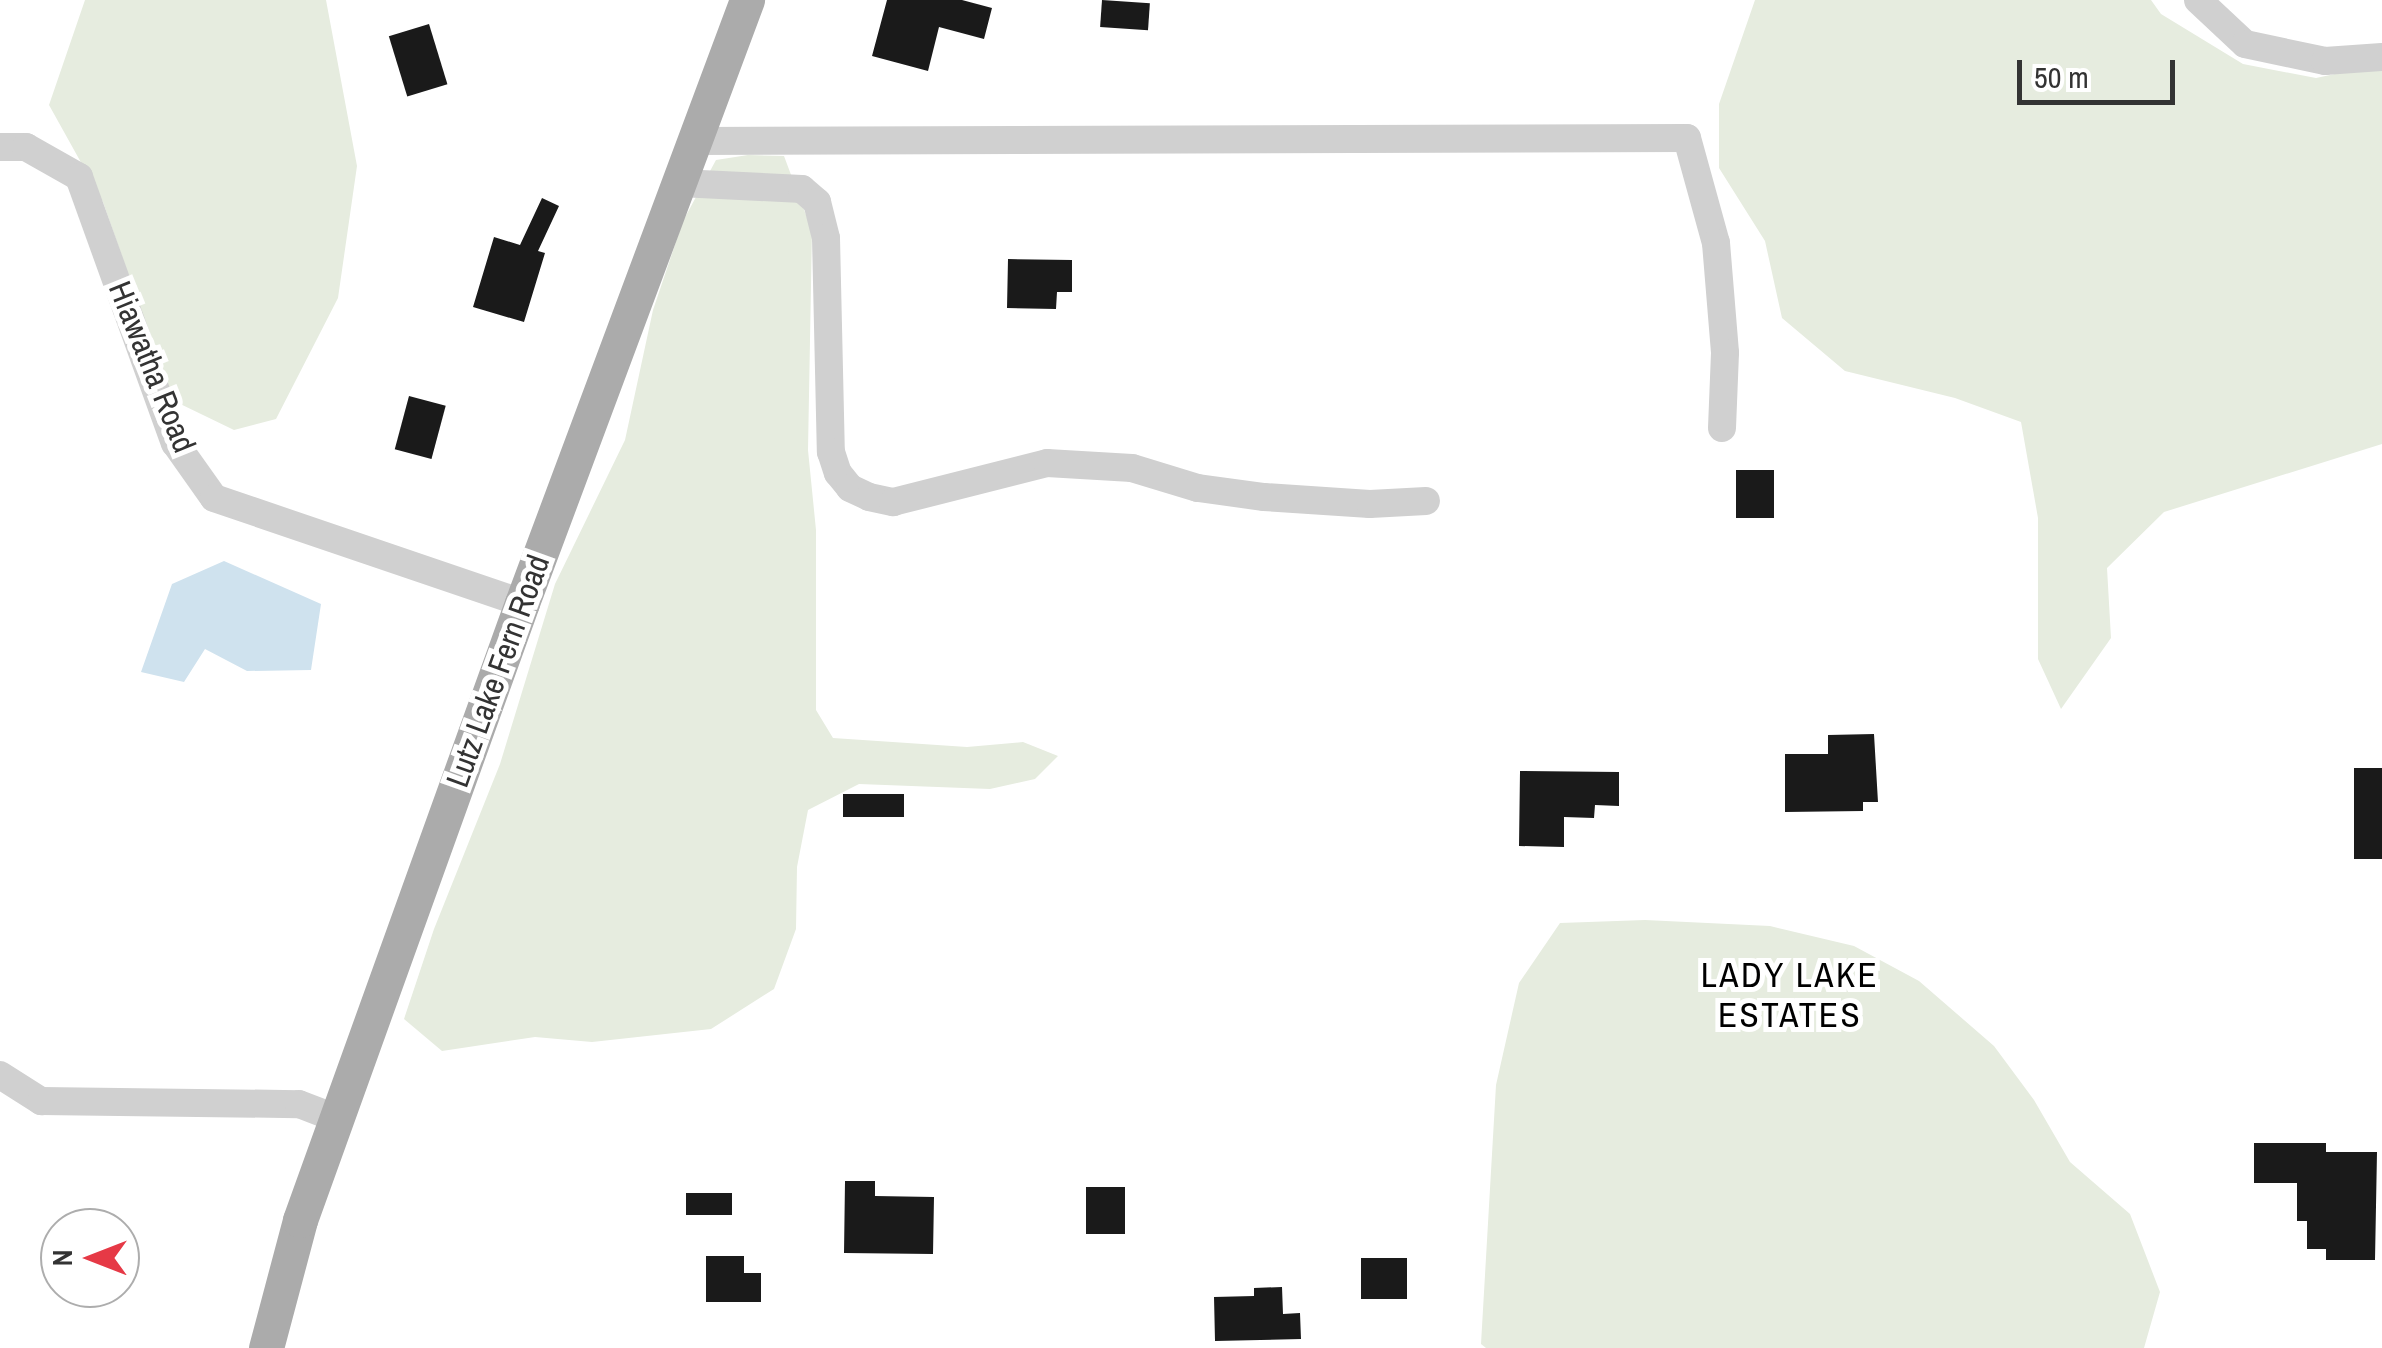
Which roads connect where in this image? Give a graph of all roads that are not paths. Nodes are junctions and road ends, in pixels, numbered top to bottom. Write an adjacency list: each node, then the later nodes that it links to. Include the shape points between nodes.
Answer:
1 (747, 0): 4 (main road, Lutz Lake Fern Road)
2 (2198, 0): 3 (street, via 2245,44 2325,61)
3 (2382, 57)
4 (696, 141): 6 (main road, Lutz Lake Fern Road); 7 (street, via 1688,138 1716,243 1725,353)
5 (0, 147): 9 (street, Hiawatha Road, via 26,148 79,177 175,442 214,498)
6 (680, 183): 8 (street, via 802,190 816,202 826,238 831,452 838,474 869,497 893,502 1047,463 1132,468 1198,488 1264,497); 9 (main road, Lutz Lake Fern Road)
7 (1722, 428)
8 (1426, 502)
9 (522, 602): 11 (main road, Lutz Lake Fern Road)
10 (0, 1076): 11 (street, via 41,1101 299,1104)
11 (336, 1118): 12 (main road, Lutz Lake Fern Road)
12 (266, 1348)

